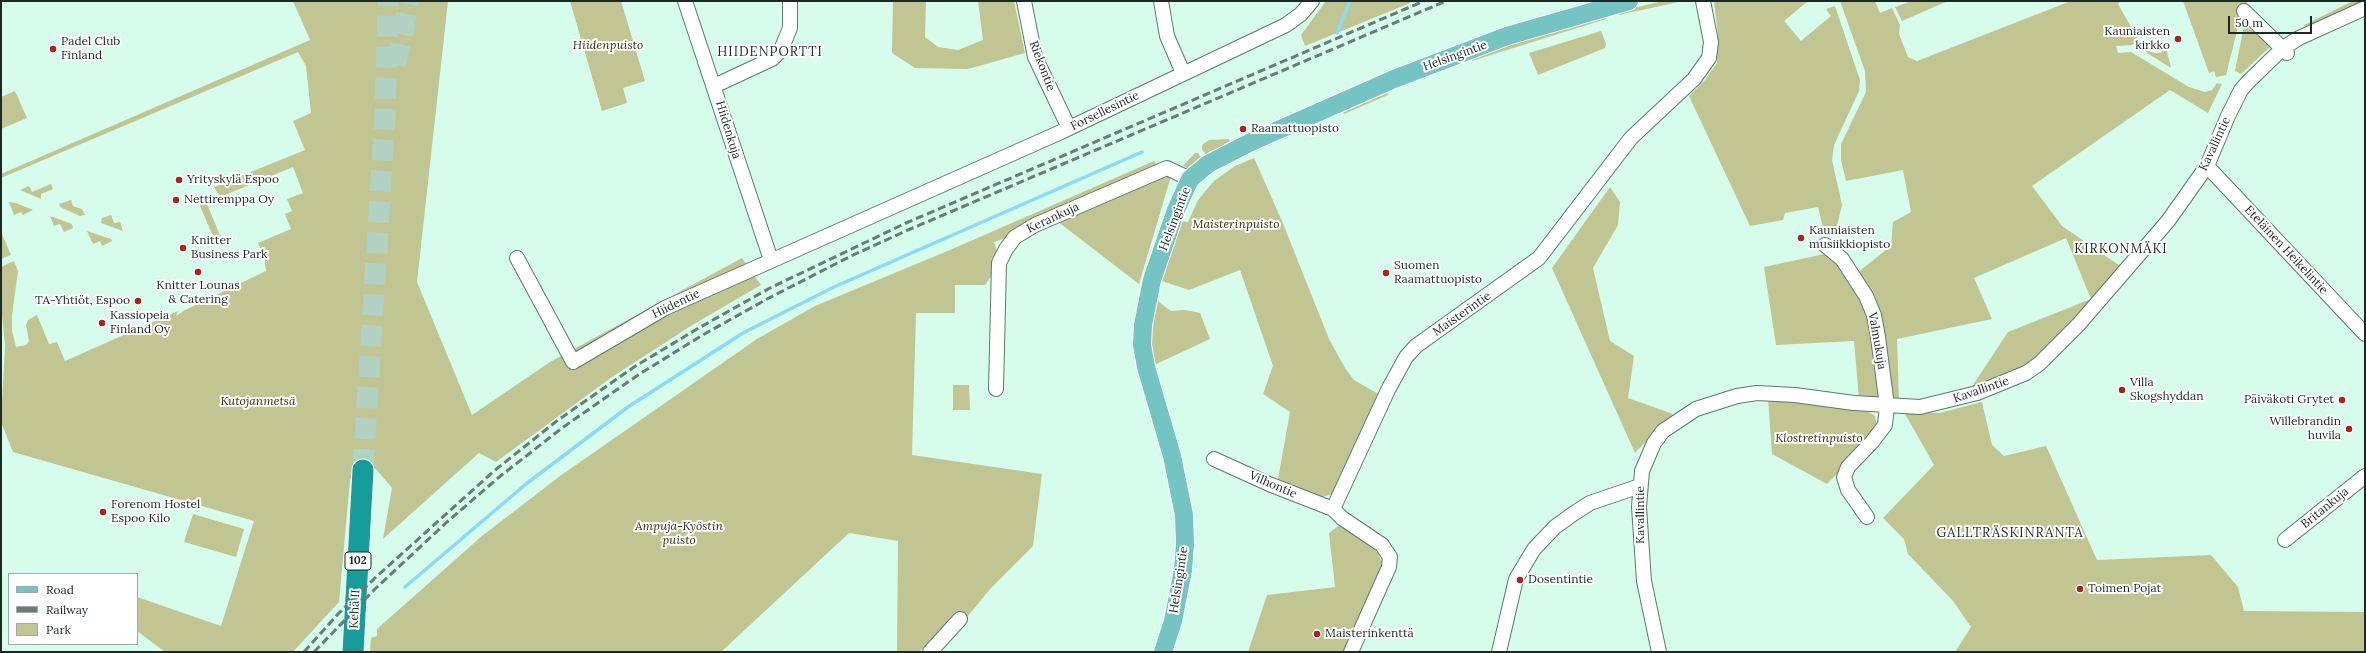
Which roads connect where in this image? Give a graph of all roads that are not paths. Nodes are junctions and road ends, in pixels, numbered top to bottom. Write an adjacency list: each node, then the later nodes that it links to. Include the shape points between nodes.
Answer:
1 (685, 1): 12 (street, Hiidenkuja)
2 (790, 1): 12 (street, via 790,28 781,50 772,60)
3 (1024, 1): 13 (street, Riekontie, via 1035,57)
4 (1161, 1): 11 (street, via 1167,36)
5 (1312, 1): 11 (street, Forsellesintie, via 1301,14 1286,25)
6 (1629, 1): 15 (main road, Helsingintie, via 1508,36 1400,76 1251,142 1208,164)
7 (1703, 1): 27 (street, Maisterintie, via 1711,42 1705,66 1630,138 1539,258 1416,346 1406,357)
8 (2365, 8): 10 (street, Kavallintie, via 2299,38)
9 (2244, 11): 10 (street)
10 (2285, 50): 14 (street, Kavallintie, via 2241,90)
11 (1183, 73): 13 (street, Forsellesintie)
12 (714, 86): 19 (street, Hiidenkuja)
13 (1069, 128): 16 (street, Forsellesintie)
14 (2207, 166): 20 (street, Eteläinen Heikelintie); 22 (street, Kavallintie, via 2168,222 2116,283 2039,364 2005,383 1954,400 1920,407)
15 (1190, 179): 21 (street, Kerankuja, via 1167,168 1035,225 1015,237 1006,248 1000,263); 33 (main road, Helsingintie, via 1176,210 1152,280 1143,325 1142,346 1146,367 1175,469 1184,515 1183,570 1173,621)
16 (891, 209): 19 (street, Hiidentie)
17 (1825, 245): 22 (street, Valmukuja, via 1842,260 1866,296 1876,330)
18 (517, 258): 19 (street, Hiidentie, via 573,362 665,308)
19 (771, 260)
20 (2365, 334)
21 (996, 389)
22 (1887, 406): 26 (street, Kavallintie, via 1765,393 1717,401 1696,409 1663,431 1647,457); 28 (street, Valmukuja, via 1885,426 1848,467 1844,477 1848,490)
23 (1214, 459): 27 (street, Vilhontie, via 1268,484)
24 (363, 470): 31 (highway, Kehä II / 102)
25 (2365, 476): 29 (street, Britankuja)
26 (1640, 486): 35 (street, via 1590,503 1555,527 1534,549 1516,579); 36 (street, Kavallintie, via 1640,546 1644,581)
27 (1333, 509): 34 (street, via 1382,545 1390,557 1389,567)
28 (1867, 517)
29 (2285, 540)
30 (960, 619): 32 (street)
31 (353, 652)
32 (930, 652)
33 (1163, 652)
34 (1351, 652)
35 (1499, 652)
36 (1659, 652)

